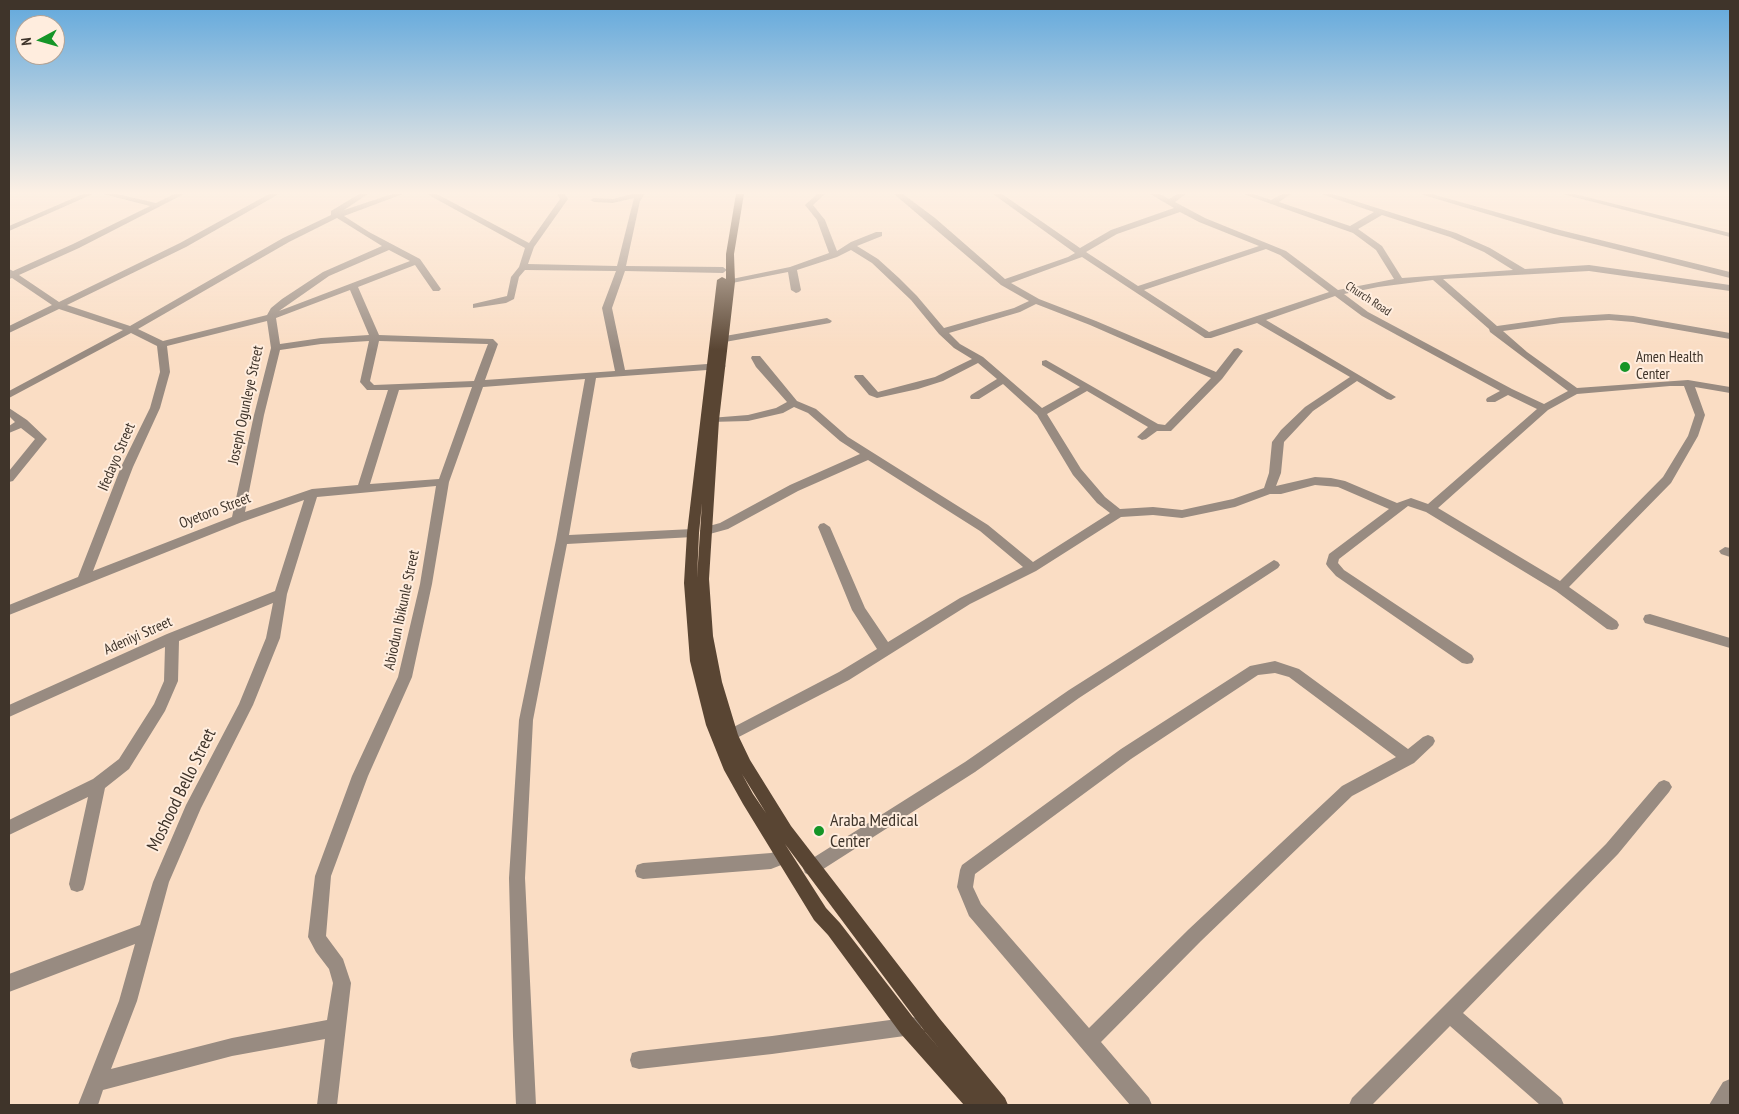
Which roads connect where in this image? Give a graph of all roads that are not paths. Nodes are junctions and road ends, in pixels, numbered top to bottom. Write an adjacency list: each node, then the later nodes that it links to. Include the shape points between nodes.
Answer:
1 (76, 246): 26 (street)
2 (181, 246): 39 (street)
3 (276, 246): 44 (street)
4 (390, 246): 20 (street); 41 (street, via 326,274 285,301)
5 (626, 246): 22 (street)
6 (728, 246): 24 (main road)
7 (731, 246): 30 (main road)
8 (831, 246): 19 (street)
9 (851, 246): 19 (street); 47 (street, via 896,280)
10 (962, 246): 31 (street)
11 (1071, 246): 18 (street)
12 (1090, 246): 18 (street)
13 (1268, 246): 35 (street); 37 (street, Church Road, via 1291,257)
14 (1377, 246): 29 (street)
15 (1478, 246): 25 (street)
16 (1613, 246): 27 (street)
17 (530, 247): 21 (street)
18 (1080, 252): 31 (street, via 1071,259); 35 (street)
19 (834, 255): 23 (street)
20 (417, 261): 32 (street); 34 (street)
21 (523, 267): 22 (street); 40 (street, via 515,277 510,299)
22 (621, 269): 24 (street); 58 (street, via 607,308)
23 (792, 269): 30 (street); 36 (street)
24 (723, 270): 57 (main road)
25 (1524, 273): 28 (street); 33 (street, via 1596,268)
26 (10, 274): 39 (street)
27 (1730, 275)
28 (1435, 277): 29 (street); 46 (street)
29 (1399, 281): 37 (street)
30 (730, 282): 50 (main road)
31 (1004, 283): 38 (street)
32 (353, 287): 41 (street); 49 (street)
33 (1730, 288)
34 (436, 289)
35 (1137, 289): 42 (street, via 1208,336)
36 (796, 290)
37 (1335, 293): 42 (street); 69 (street, Church Road, via 1364,314)
38 (1036, 301): 47 (street); 61 (street)
39 (60, 306): 44 (street); 45 (street)
40 (476, 306)
41 (271, 317): 51 (street); 52 (street, Joseph Ogunleye Street)
42 (1258, 319): 62 (street)
43 (827, 321): 50 (street)
44 (131, 329): 51 (street); 71 (street)
45 (9, 330)
46 (1493, 330): 48 (street, via 1608,317); 70 (street)
47 (942, 332): 55 (street)
48 (1730, 336)
49 (375, 338): 52 (street); 65 (street, Abiodun Ibikunle Street, via 490,341 493,344); 67 (street, via 365,382 371,388)
50 (725, 339): 57 (main road)
51 (162, 344): 99 (street, Ifedayo Street, via 166,365 155,408 127,467)
52 (276, 348): 93 (street, Joseph Ogunleye Street)
53 (1238, 351): 61 (street)
54 (756, 358): 75 (street)
55 (979, 359): 60 (street, via 939,379 877,395); 63 (street)
56 (1046, 363): 66 (street)
57 (716, 366): 58 (street); 79 (main road); 95 (main road)
58 (621, 374): 59 (street)
59 (591, 376): 65 (street); 96 (street)
60 (859, 377)
61 (1218, 377): 81 (street, via 1167,428)
62 (1357, 377): 73 (street); 88 (street, via 1309,409 1285,432 1278,442 1275,473)
63 (1002, 380): 72 (street); 78 (street)
64 (1688, 383): 68 (street); 70 (street); 100 (street, via 1700,415 1693,436 1667,480)
65 (479, 384): 67 (street); 86 (street, Abiodun Ibikunle Street)
66 (1087, 387): 78 (street); 81 (street)
67 (394, 388): 87 (street)
68 (1730, 390)
69 (1508, 391): 74 (street); 76 (street, Church Road)
70 (1575, 392): 76 (street)
71 (9, 395)
72 (975, 397)
73 (1391, 397)
74 (1491, 400)
75 (793, 403): 79 (street, via 779,411 748,418); 84 (street, via 812,411 844,439)
76 (1544, 408): 91 (street)
77 (9, 411): 80 (street)
78 (1041, 413): 92 (street, via 1078,472 1101,500)
79 (714, 420): 95 (main road)
80 (23, 422): 82 (street); 85 (street, via 41,439)
81 (1155, 427): 83 (street)
82 (9, 430)
83 (1142, 436)
84 (869, 455): 95 (street, via 794,488 724,526); 98 (street, via 972,519)
85 (9, 478)
86 (444, 482): 87 (street, Oyetoro Street); 124 (street, Abiodun Ibikunle Street, via 405,677 360,776 323,876 317,937 337,965 342,983)
87 (362, 490): 89 (street, Oyetoro Street)
88 (1269, 490): 90 (street, via 1315,481 1331,482); 92 (street, via 1234,503 1182,514 1153,511)
89 (312, 494): 93 (street, Oyetoro Street); 101 (street, Moshood Bello Street)
90 (1397, 508): 91 (street, via 1411,502); 108 (street, via 1333,557 1332,564 1340,573)
91 (1430, 509): 100 (street)
92 (1118, 513): 98 (street)
93 (238, 519): 99 (street, Oyetoro Street)
94 (824, 527): 107 (street, via 859,610)
95 (700, 532): 96 (street); 110 (main road, via 706,636 715,682); 116 (main road, via 690,583 697,661 704,693 732,770)
96 (562, 540): 132 (street, via 526,720 520,807 517,878)
97 (1274, 565): 117 (street, via 1074,694 970,767)
98 (1032, 568): 107 (street, via 965,601)
99 (84, 579): 102 (street, Oyetoro Street)
100 (1561, 588): 104 (street)
101 (281, 594): 105 (street, Adeniyi Street); 120 (street, Moshood Bello Street, via 273,638 263,664 171,856)
102 (9, 610)
103 (1650, 619): 106 (street)
104 (1612, 625)
105 (172, 638): 109 (street, Adeniyi Street); 113 (street, via 170,681 160,707 124,764)
106 (1730, 644)
107 (886, 651): 110 (street)
108 (1467, 659)
109 (9, 711)
110 (731, 735): 117 (main road, via 784,831)
111 (1428, 741): 112 (street)
112 (1409, 758): 126 (street, via 1347,791); 126 (street, via 1294,673 1275,667 1255,670 1126,754 968,870 965,887 975,910)
113 (98, 784): 115 (street); 119 (street)
114 (1664, 787): 122 (street, via 1612,849)
115 (9, 828)
116 (783, 857): 118 (street, via 771,861); 125 (main road, via 820,914)
117 (811, 868): 123 (main road)
118 (643, 871)
119 (77, 884)
120 (148, 931): 121 (street); 128 (street, Moshood Bello Street, via 128,1001)
121 (9, 983)
122 (1449, 1013): 136 (street); 137 (street)
123 (927, 1018): 125 (street); 134 (main road)
124 (335, 1028): 128 (street, via 232,1047); 131 (street, Abiodun Ibikunle Street)
125 (908, 1028): 127 (street); 133 (main road)
126 (1088, 1042): 135 (street)
127 (639, 1060)
128 (97, 1082): 130 (street, Moshood Bello Street)
129 (1730, 1089): 138 (street)
130 (88, 1105)
131 (327, 1105)
132 (526, 1105)
133 (977, 1105)
134 (998, 1105)
135 (1142, 1105)
136 (1359, 1105)
137 (1554, 1105)
138 (1719, 1105)

